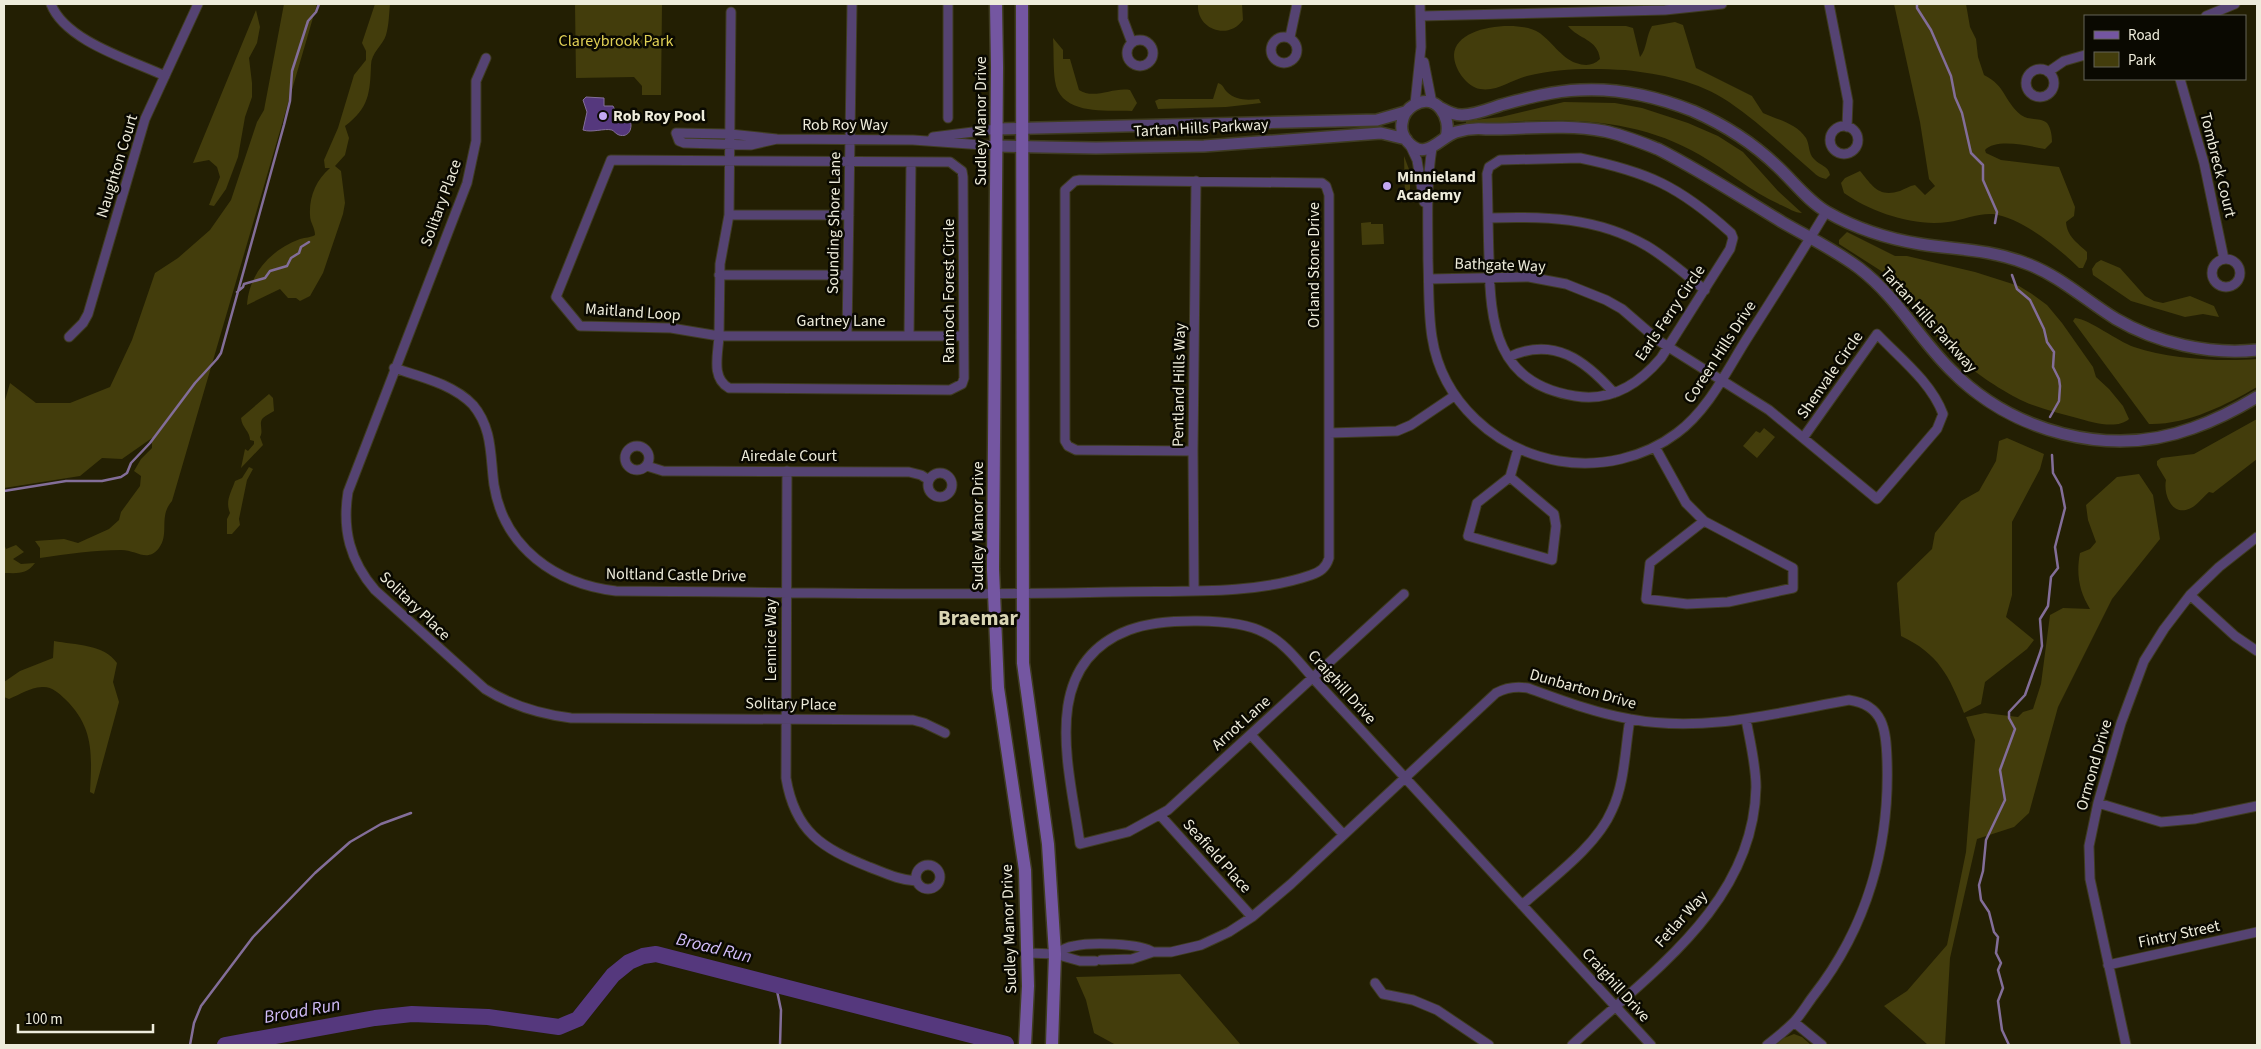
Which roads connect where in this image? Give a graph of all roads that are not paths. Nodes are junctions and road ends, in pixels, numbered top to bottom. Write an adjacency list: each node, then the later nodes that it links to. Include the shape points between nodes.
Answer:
1 (51, 4): 22 (street, via 74,33)
2 (198, 4): 22 (street, Naughton Court)
3 (852, 4): 34 (street, Sounding Shore Lane)
4 (948, 4): 27 (street)
5 (996, 4): 29 (main road, Sudley Manor Drive)
6 (1022, 4): 30 (main road)
7 (1123, 4): 17 (street, via 1123,19)
8 (1298, 4): 16 (street)
9 (1420, 4): 15 (street)
10 (1722, 4): 15 (street, via 1665,10)
11 (1829, 4): 28 (street, via 1848,101)
12 (2235, 4): 14 (street)
13 (731, 12): 31 (street)
14 (2208, 15)
15 (1420, 16): 18 (street)
16 (1290, 37)
17 (1132, 43)
18 (1421, 47): 24 (street); 25 (street)
19 (2084, 55): 21 (street, via 2064,61)
20 (486, 58): 65 (street, Solitary Place, via 476,80 476,141 467,183)
21 (2048, 72)
22 (165, 76): 61 (street, Naughton Court, via 145,119 88,314)
23 (2180, 80): 51 (street, Tombreck Court, via 2204,163)
24 (1414, 104): 25 (street); 26 (street, Tartan Hills Parkway)
25 (1436, 105): 32 (street, via 1446,115); 46 (street, via 1455,114 1468,114 1538,95 1579,90 1641,95 1666,101 1735,132 1765,155)
26 (1405, 112): 30 (street, Tartan Hills Parkway, via 1377,120); 36 (street, via 1401,127)
27 (948, 118)
28 (1846, 127)
29 (997, 129): 30 (street, Tartan Hills Parkway); 35 (street, Rob Roy Way); 38 (main road, Sudley Manor Drive)
30 (1023, 129): 39 (main road)
31 (730, 134): 33 (street, Rob Roy Way); 37 (street); 37 (street, Rob Roy Way, via 676,133 681,143)
32 (1446, 137): 40 (street, Tartan Hills Parkway); 50 (street, Tartan Hills Parkway, via 1475,128 1581,128 1623,136 1685,163)
33 (777, 139): 34 (street, Rob Roy Way); 37 (street, Rob Roy Way, via 751,145)
34 (851, 140): 35 (street, Rob Roy Way); 42 (street, Sounding Shore Lane)
35 (913, 140): 38 (street, Rob Roy Way)
36 (1407, 141): 39 (street, Tartan Hills Parkway, via 1381,132 1204,146); 40 (street, Tartan Hills Parkway, via 1420,149); 45 (street, Coreen Hills Drive, via 1417,160)
37 (730, 144): 41 (street)
38 (997, 146): 39 (street, Tartan Hills Parkway); 83 (main road, Sudley Manor Drive)
39 (1023, 147): 84 (main road)
40 (1432, 148): 45 (street, Coreen Hills Drive)
41 (730, 160): 42 (street, Rannoch Forest Circle); 47 (street); 57 (street, Maitland Loop, via 611,160 556,297 580,326 671,328)
42 (850, 161): 43 (street, Rannoch Forest Circle); 48 (street, Sounding Shore Lane)
43 (911, 162): 59 (street); 60 (street, Rannoch Forest Circle, via 950,162 962,171)
44 (1196, 181): 70 (street, Orland Stone Drive, via 1316,181 1326,186 1329,195); 74 (street, Pentland Hills Way); 74 (street, Orland Stone Drive, via 1080,180 1071,184 1064,195 1065,441 1076,450)
45 (1427, 209): 55 (street, Coreen Hills Drive)
46 (1826, 212): 50 (street, Coreen Hills Drive); 63 (street, via 1906,241 2000,254 2028,264 2052,275 2115,318 2162,340 2210,349)
47 (729, 215): 48 (street); 52 (street)
48 (849, 216): 53 (street, Sounding Shore Lane)
49 (1488, 218): 54 (street, Earls Ferry Circle); 56 (street, via 1570,218 1611,229 1647,246); 56 (street, Earls Ferry Circle, via 1488,170 1493,162 1580,158 1632,170 1673,188 1731,233 1733,243)
50 (1810, 237): 66 (street, Coreen Hills Drive); 69 (street, Tartan Hills Parkway, via 1882,287 1932,350 1968,386 2008,413 2052,431 2108,441 2154,438 2192,429)
51 (2224, 259)
52 (719, 275): 53 (street); 57 (street)
53 (848, 275): 58 (street, Sounding Shore Lane)
54 (1489, 276): 55 (street, Bathgate Way); 62 (street, Bathgate Way, via 1542,279 1585,290 1622,309); 64 (street, Earls Ferry Circle, via 1495,329)
55 (1429, 279): 68 (street, Coreen Hills Drive, via 1432,338 1439,364)
56 (1705, 290): 62 (street, Earls Ferry Circle)
57 (719, 336): 58 (street, Gartney Lane); 60 (street, Rannoch Forest Circle, via 718,378 729,388 940,390 950,390 962,384)
58 (847, 336): 59 (street, Gartney Lane)
59 (909, 336): 60 (street, Gartney Lane)
60 (963, 336)
61 (69, 337)
62 (1669, 347): 66 (street, Bathgate Way); 67 (street, Earls Ferry Circle, via 1649,372)
63 (2257, 350)
64 (1509, 357): 67 (street, Earls Ferry Circle, via 1527,378 1555,391 1584,398); 67 (street, via 1533,349 1569,355 1592,369)
65 (394, 368): 82 (street, Noltland Castle Drive, via 447,387 478,412 490,438 495,487 505,519 525,550 555,573 583,585 616,590); 89 (street, Solitary Place, via 351,480 345,508 347,536 357,566 375,590 466,674 503,700 551,716)
66 (1722, 380): 71 (street, Shenvale Circle, via 1769,410); 72 (street, Coreen Hills Drive, via 1695,417)
67 (1614, 393)
68 (1454, 396): 70 (street, via 1397,431); 73 (street, Coreen Hills Drive, via 1484,427)
69 (2257, 396)
70 (1329, 433): 81 (street, Orland Stone Drive, via 1328,558 1324,568 1301,578 1261,586)
71 (1803, 438): 71 (street, Shenvale Circle, via 1877,499 1937,429 1943,414 1919,377 1877,334)
72 (1655, 447): 73 (street, Coreen Hills Drive, via 1612,461 1571,463); 79 (street, via 1686,502)
73 (1518, 449): 77 (street)
74 (1193, 451): 81 (street, Pentland Hills Way)
75 (647, 466): 76 (street, Airedale Court, via 663,471)
76 (788, 471): 78 (street, Airedale Court, via 909,472); 82 (street, Lennice Way)
77 (1510, 477): 77 (street, via 1477,504 1468,536 1552,560 1556,526 1554,514)
78 (929, 480)
79 (1704, 521): 79 (street, via 1650,563 1646,599 1687,604 1728,602 1793,588 1793,568)
80 (2257, 537): 86 (street, Ormond Drive)
81 (1194, 590): 84 (street, Orland Stone Drive)
82 (786, 592): 83 (street, Noltland Castle Drive); 89 (street, Lennice Way)
83 (994, 594): 84 (street, Noltland Castle Drive); 105 (main road, Sudley Manor Drive, via 998,688 1024,870)
84 (1021, 594): 106 (main road, via 1023,663 1048,844)
85 (1404, 594): 88 (street, Arnot Lane)
86 (2190, 595): 87 (street, via 2235,636); 95 (street, Ormond Drive, via 2144,661 2121,723)
87 (2257, 651)
88 (1313, 678): 93 (street, Arnot Lane); 94 (street, Craighill Drive); 99 (street, Craighill Drive, via 1278,641 1249,626 1231,622 1149,625 1107,642 1077,674 1065,713)
89 (786, 719): 92 (street, Solitary Place, via 913,720); 100 (street, Lennice Way, via 788,793 805,828 838,855 899,879)
90 (1630, 719): 91 (street, Dunbarton Drive, via 1687,723); 94 (street, Dunbarton Drive, via 1515,686 1496,693); 101 (street, via 1612,811 1592,840)
91 (1746, 719): 111 (street, Fetlar Way, via 1755,771 1755,804 1749,833 1732,878 1694,933); 112 (street, Dunbarton Drive, via 1849,700 1872,709 1886,734 1888,798 1873,880 1838,961)
92 (945, 733)
93 (1251, 734): 97 (street, Arnot Lane); 98 (street)
94 (1404, 777): 98 (street, Dunbarton Drive); 101 (street, Craighill Drive)
95 (2098, 803): 96 (street, via 2148,819 2173,822); 109 (street, Ormond Drive, via 2091,831 2090,870)
96 (2257, 806)
97 (1160, 815): 99 (street, Arnot Lane, via 1128,832); 102 (street, Seafield Place)
98 (1343, 834): 102 (street, Dunbarton Drive)
99 (1080, 844)
100 (916, 882)
101 (1522, 905): 111 (street, Craighill Drive)
102 (1252, 917): 104 (street, Dunbarton Drive, via 1201,945)
103 (2257, 932): 109 (street, Fintry Street)
104 (1153, 952): 106 (street, Dunbarton Drive, via 1142,947 1084,945); 107 (street, Dunbarton Drive, via 1141,958)
105 (1028, 953): 106 (street, Dunbarton Drive); 113 (main road, Sudley Manor Drive)
106 (1055, 954): 108 (street, Dunbarton Drive); 114 (main road)
107 (1114, 960): 108 (street, Dunbarton Drive); 108 (street, Dunbarton Drive, via 1100,966 1088,966)
108 (1080, 961)
109 (2108, 965): 120 (street, Ormond Drive)
110 (1375, 983): 115 (street, via 1383,994 1413,1000 1437,1010)
111 (1615, 1006): 116 (street, Fetlar Way); 117 (street, Craighill Drive)
112 (1794, 1022): 118 (street, Dunbarton Drive); 119 (street)
113 (1025, 1045)
114 (1052, 1045)
115 (1489, 1045)
116 (1572, 1045)
117 (1651, 1045)
118 (1767, 1045)
119 (1822, 1045)
120 (2126, 1045)

